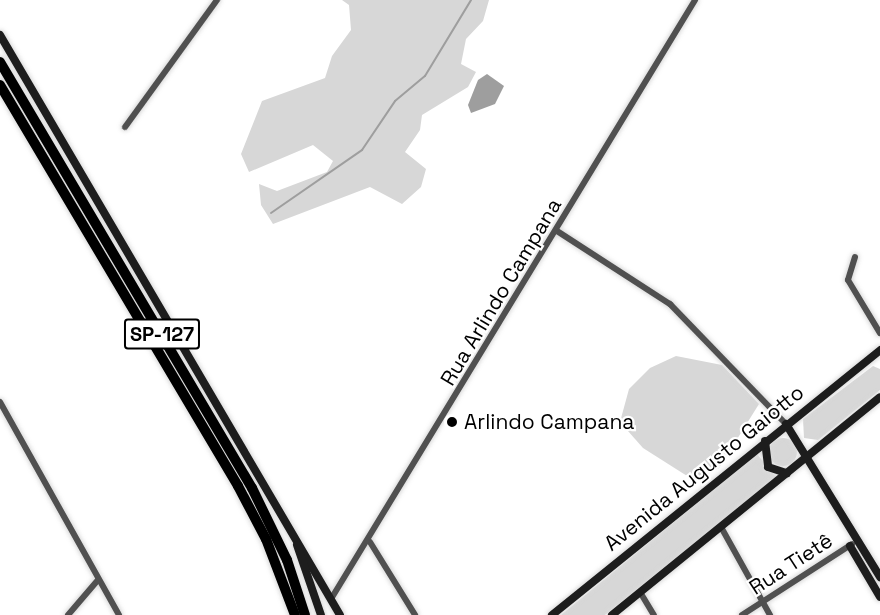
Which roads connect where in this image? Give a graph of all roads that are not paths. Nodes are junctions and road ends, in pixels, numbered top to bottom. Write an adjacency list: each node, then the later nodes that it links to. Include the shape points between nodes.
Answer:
1 (218, 0): 6 (street)
2 (695, 0): 7 (street, Rua Arlindo Campana)
3 (0, 35): 18 (street)
4 (0, 62): 31 (highway, SP-127, via 252,488)
5 (0, 85): 30 (highway, SP-127, via 238,486 266,539)
6 (125, 127)
7 (557, 231): 13 (street, via 670,304); 20 (street, Rua Arlindo Campana)
8 (855, 257): 9 (street, via 848,280)
9 (879, 328)
10 (880, 350): 13 (street, Avenida Augusto Gaiotto)
11 (880, 397): 15 (street)
12 (0, 402): 23 (street)
13 (786, 424): 14 (street, Avenida Augusto Gaiotto); 15 (street)
14 (765, 441): 16 (street, via 762,454 768,467); 35 (street, Avenida Augusto Gaiotto)
15 (808, 456): 16 (street); 19 (street)
16 (787, 473): 17 (street)
17 (721, 527): 24 (street); 27 (street)
18 (291, 528): 26 (street); 32 (street)
19 (858, 540): 21 (street, Rua Tietê); 22 (street)
20 (370, 542): 26 (street, Rua Arlindo Campana); 34 (street)
21 (850, 546): 25 (street); 27 (street, Rua Tietê)
22 (880, 577)
23 (99, 580): 28 (street); 29 (street)
24 (640, 592): 36 (street); 37 (street)
25 (880, 597)
26 (331, 599): 33 (street)
27 (762, 602): 38 (street, Rua Tietê); 39 (street)
28 (68, 615)
29 (120, 615)
30 (294, 615)
31 (305, 615)
32 (321, 615)
33 (340, 615)
34 (415, 615)
35 (552, 615)
36 (612, 615)
37 (654, 615)
38 (742, 615)
39 (770, 615)

